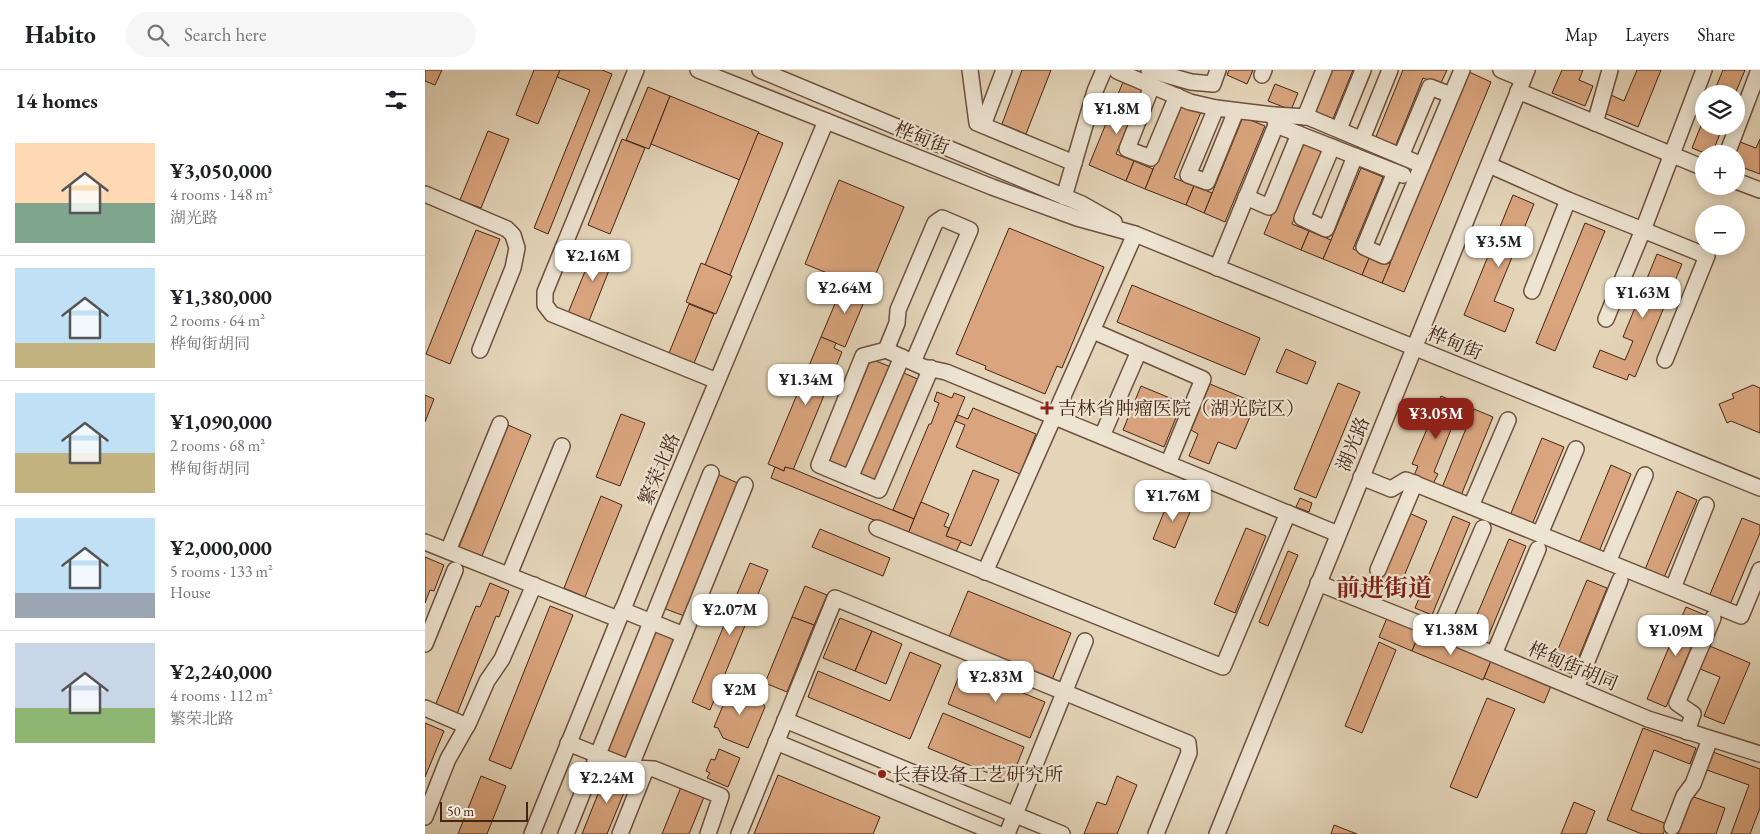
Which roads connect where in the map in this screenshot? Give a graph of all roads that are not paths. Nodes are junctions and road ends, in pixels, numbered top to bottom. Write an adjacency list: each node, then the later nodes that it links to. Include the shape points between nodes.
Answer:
1 (636, 70): 62 (street, via 545,292 545,305 552,314)
2 (698, 70): 26 (street, 桦甸街)
3 (760, 70): 46 (street, 桦甸街)
4 (970, 70): 28 (street, via 977,123)
5 (1004, 70): 28 (street)
6 (1149, 70): 17 (street)
7 (1218, 70): 17 (street, via 1213,84 1191,82)
8 (1324, 70): 24 (street)
9 (1363, 70): 29 (street)
10 (1390, 70): 31 (street)
11 (1462, 70): 20 (street)
12 (1501, 70): 18 (street)
13 (1610, 70): 27 (street)
14 (1704, 70): 36 (street)
15 (1759, 70): 32 (street)
16 (1110, 71): 19 (street); 37 (street, via 1095,91)
17 (1184, 75)
18 (1523, 80): 27 (street); 39 (street, 湖光路)
19 (1151, 86): 21 (street); 21 (street, via 1127,149 1151,158)
20 (1451, 95): 35 (street, via 1430,87); 38 (street)
21 (1177, 96): 22 (street)
22 (1216, 108): 23 (street); 23 (street, via 1188,175 1207,182)
23 (1236, 110): 25 (street)
24 (1305, 117): 25 (street); 29 (street)
25 (1275, 120): 30 (street); 47 (street)
26 (826, 121): 50 (street, 桦甸街, via 1060,212); 62 (street, 繁荣北路)
27 (1595, 123): 36 (street)
28 (983, 125): 37 (street)
29 (1339, 130): 31 (street)
30 (1299, 134): 33 (street); 47 (street, via 1269,207)
31 (1362, 139): 35 (street)
32 (1730, 145)
33 (1332, 147): 34 (street); 34 (street, via 1302,218 1326,228)
34 (1355, 156): 41 (street)
35 (1401, 156): 38 (street)
36 (1672, 156): 40 (street); 49 (street)
37 (1074, 163): 46 (street)
38 (1422, 165): 42 (street)
39 (1489, 165): 48 (street); 55 (street, 湖光路)
40 (1695, 165)
41 (1395, 172): 42 (street); 42 (street, via 1364,247 1384,256)
42 (1416, 180)
43 (1745, 184): 44 (street)
44 (1760, 190)
45 (425, 194): 56 (street, via 507,229 513,235 517,248 513,268)
46 (1064, 197): 50 (street, 桦甸街)
47 (1246, 197): 51 (street)
48 (1568, 200): 49 (street); 52 (street)
49 (1643, 230): 53 (street); 60 (street, via 1707,256)
50 (1135, 234): 51 (street, 桦甸街); 54 (street)
51 (1217, 268): 55 (street, 桦甸街)
52 (1531, 291)
53 (1606, 319)
54 (1093, 331): 58 (street); 63 (street)
55 (1414, 348): 72 (street, 湖光路); 76 (street, 桦甸街)
56 (480, 350)
57 (886, 350): 59 (street); 59 (street, via 897,323 898,310 935,223 943,218 961,226 969,230); 73 (street, via 863,356 819,465)
58 (1139, 351): 66 (street); 69 (street, via 1203,379)
59 (907, 360): 61 (street); 73 (street)
60 (1665, 360)
61 (931, 368): 63 (street); 73 (street, via 879,490)
62 (717, 381): 96 (street, 繁荣北路)
63 (1055, 417): 66 (street); 90 (street)
64 (1508, 420): 78 (street)
65 (500, 424): 85 (street)
66 (1102, 436): 69 (street)
67 (562, 446): 91 (street)
68 (1576, 448): 84 (street)
69 (1167, 464): 79 (street)
70 (711, 473): 98 (street)
71 (1645, 475): 86 (street)
72 (1361, 477): 74 (street, via 1391,489 1406,480); 82 (street, 湖光路)
73 (850, 478)
74 (1415, 483): 78 (street); 88 (street)
75 (745, 485): 100 (street)
76 (1760, 488)
77 (1706, 505): 95 (street)
78 (1471, 506): 84 (street)
79 (1288, 513): 82 (street); 90 (street, via 1223,667)
80 (877, 528): 90 (street)
81 (1483, 528): 99 (street)
82 (1338, 534): 93 (street, 湖光路)
83 (425, 542): 85 (street)
84 (1539, 542): 86 (street); 103 (street)
85 (448, 551): 91 (street)
86 (1608, 562): 95 (street)
87 (455, 570): 102 (street)
88 (1378, 570)
89 (1760, 570): 95 (street, via 1741,616)
90 (985, 572)
91 (509, 575): 94 (street)
92 (1620, 580): 104 (street)
93 (1318, 583): 99 (street, 桦甸街胡同); 133 (street, 湖光路)
94 (534, 585): 96 (street); 108 (street, via 502,659 487,681)
95 (1673, 588)
96 (620, 615): 98 (street); 112 (street, 繁荣北路)
97 (1713, 618): 109 (street, via 1677,704 1693,714)
98 (651, 622): 100 (street); 115 (street)
99 (1439, 631): 103 (street, 桦甸街胡同)
100 (684, 635): 116 (street)
101 (1085, 642): 105 (street)
102 (425, 644)
103 (1494, 654): 104 (street, 桦甸街胡同)
104 (1575, 688): 109 (street, 桦甸街胡同)
105 (1065, 692): 107 (street, via 835,598); 121 (street); 132 (street, via 1188,743 1189,753)
106 (425, 708): 108 (street)
107 (785, 720): 111 (street); 113 (street)
108 (467, 726): 122 (street, via 448,759)
109 (1687, 732): 110 (street, 桦甸街胡同)
110 (1710, 739): 114 (street, 桦甸街胡同); 123 (street)
111 (776, 742): 118 (street); 128 (street)
112 (569, 743): 115 (street); 124 (street, 繁荣北路)
113 (855, 749): 118 (street); 119 (street)
114 (1760, 754)
115 (598, 755): 116 (street); 125 (street)
116 (630, 768): 117 (street)
117 (646, 769): 126 (street); 127 (street, via 654,769 721,796)
118 (846, 771): 120 (street)
119 (929, 779): 120 (street); 121 (street)
120 (921, 802): 129 (street)
121 (1015, 815): 130 (street); 131 (street)
122 (425, 817)
123 (1673, 827)
124 (532, 834)
125 (566, 834)
126 (620, 834)
127 (708, 834)
128 (739, 834)
129 (998, 834)
130 (1007, 834)
131 (1062, 834)
132 (1156, 834)
133 (1217, 834)

